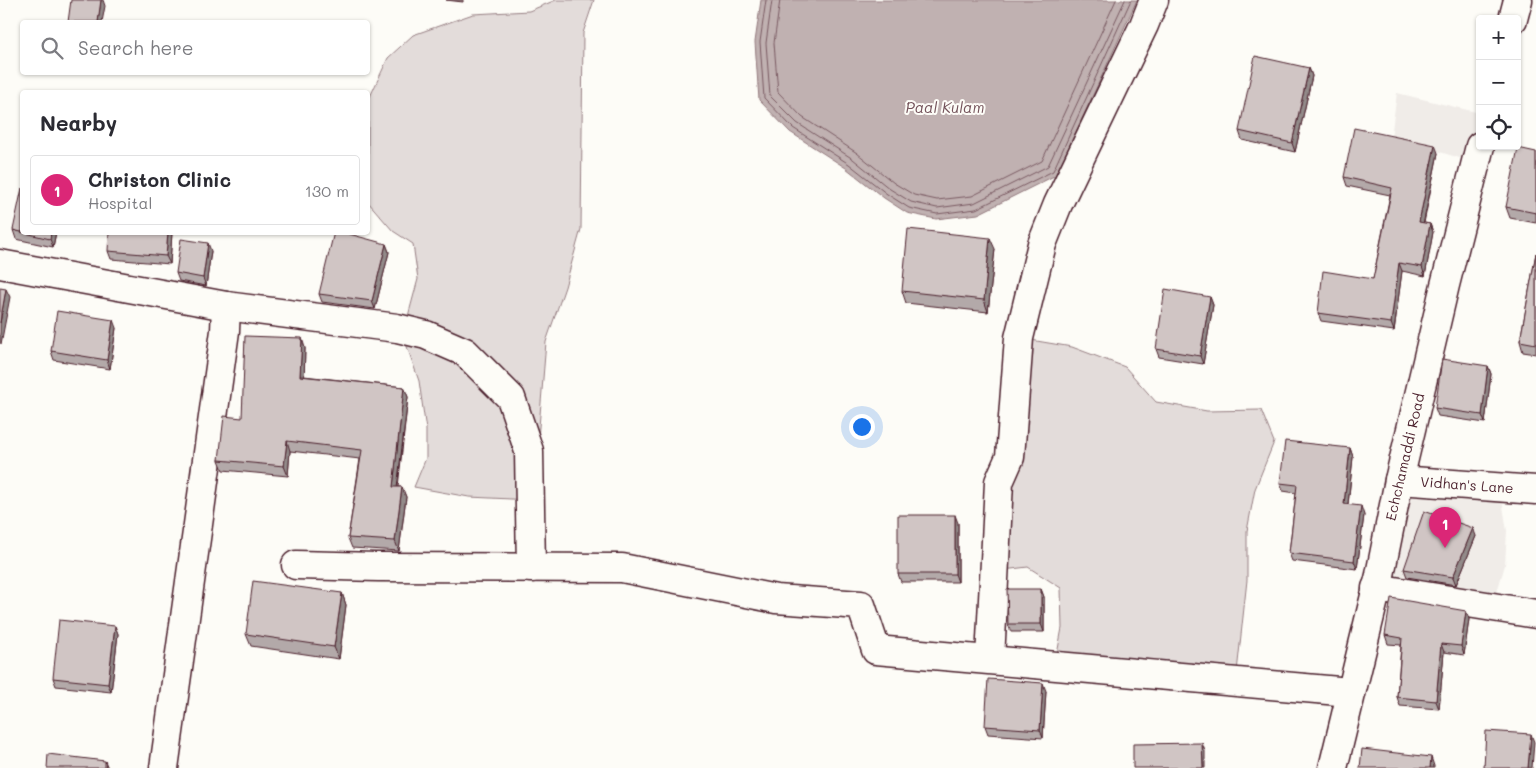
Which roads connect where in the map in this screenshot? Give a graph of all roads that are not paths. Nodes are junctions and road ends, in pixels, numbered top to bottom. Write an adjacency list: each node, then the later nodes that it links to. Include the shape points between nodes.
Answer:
1 (1154, 0): 13 (street, via 1042,244 1019,338 1010,456 999,482)
2 (1518, 0): 3 (street)
3 (1514, 15)
4 (1479, 150): 7 (street, Echchamaddi Road)
5 (0, 264): 6 (street)
6 (226, 306): 10 (street, via 397,328 426,335 465,352 511,398 529,451); 15 (street)
7 (1399, 480): 8 (street, Vidhan's Lane); 11 (street, Echchamaddi Road)
8 (1536, 490)
9 (296, 565): 10 (street)
10 (531, 568): 13 (street, via 622,568 776,599 861,605 876,650)
11 (1376, 588): 12 (street); 14 (street, Echchamaddi Road)
12 (1536, 614)
13 (990, 659): 14 (street)
14 (1350, 692): 16 (street, Echchamaddi Road)
15 (164, 768)
16 (1333, 768)

